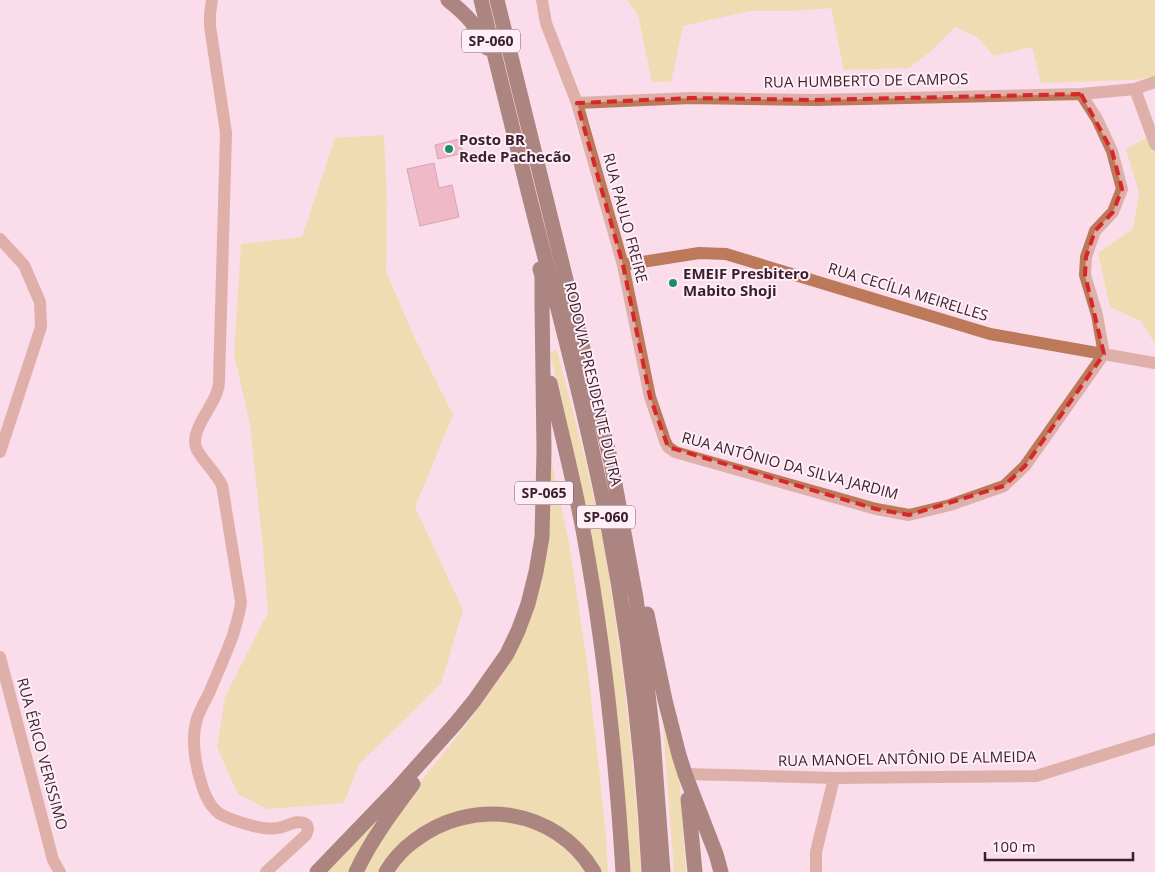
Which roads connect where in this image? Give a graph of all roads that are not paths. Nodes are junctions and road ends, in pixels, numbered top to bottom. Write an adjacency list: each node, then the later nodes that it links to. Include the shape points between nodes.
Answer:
1 (212, 0): 29 (street, via 210,26 226,133 220,381 195,439 197,450 222,485 242,602 223,663 197,720 195,755 203,787 217,812 245,824 267,828 299,822 307,825 306,835)
2 (448, 0): 6 (highway, via 466,14 481,35)
3 (482, 0): 6 (highway, RODOVIA PRESIDENTE DUTRA / SP-060)
4 (497, 0): 20 (highway, RODOVIA PRESIDENTE DUTRA / SP-060)
5 (542, 0): 10 (street, RUA PAULO FREIRE, via 546,23)
6 (501, 82): 12 (highway, RODOVIA PRESIDENTE DUTRA / SP-060)
7 (1155, 82): 8 (street, RUA HUMBERTO DE CAMPOS)
8 (1135, 89): 9 (street, RUA HUMBERTO DE CAMPOS); 11 (street)
9 (1081, 94): 10 (street, RUA HUMBERTO DE CAMPOS, via 816,100 691,98); 16 (street, via 1112,151 1122,189 1113,212 1095,231 1086,257 1085,274 1098,315)
10 (576, 103): 14 (street, RUA PAULO FREIRE)
11 (1155, 144)
12 (523, 170): 15 (highway, via 542,276); 35 (highway, RODOVIA PRESIDENTE DUTRA / SP-060, via 586,421 616,571 639,744)
13 (0, 239): 19 (street, via 24,265 40,302 41,327)
14 (623, 265): 16 (street, RUA CECÍLIA MEIRELLES, via 699,253 726,254 990,334); 18 (street, RUA PAULO FREIRE, via 650,397)
15 (543, 352): 22 (highway, SP-065, via 544,499 536,572 528,604 507,654); 34 (highway, via 583,529 594,596 619,808)
16 (1104, 354): 17 (street, RUA CECÍLIA MEIRELLES); 18 (street, RUA ANTÔNIO DA SILVA JARDIM, via 1025,466 1004,486 950,505 909,514 866,506 675,452)
17 (1155, 363)
18 (668, 447)
19 (0, 452)
20 (611, 462): 24 (highway, SP-060); 36 (highway, RODOVIA PRESIDENTE DUTRA / SP-060, via 646,668)
21 (0, 657): 26 (street, RUA ÉRICO VERISSIMO)
22 (456, 723): 30 (highway, SP-065); 31 (highway, SP-065, via 377,835)
23 (1155, 739): 25 (street, RUA MANOEL ANTÔNIO DE ALMEIDA, via 1036,776)
24 (685, 774): 25 (street, RUA MANOEL ANTÔNIO DE ALMEIDA); 37 (highway); 38 (highway, SP-060)
25 (834, 778): 39 (street, via 816,852)
26 (54, 860): 27 (street); 28 (street, RUA ÉRICO VERISSIMO)
27 (48, 872)
28 (60, 872)
29 (266, 872)
30 (317, 872)
31 (356, 872)
32 (386, 872): 33 (highway, via 408,846 434,827 461,817 491,813 542,824 568,841)
33 (594, 872)
34 (623, 872)
35 (649, 872)
36 (664, 872)
37 (695, 872)
38 (721, 872)
39 (816, 872)

